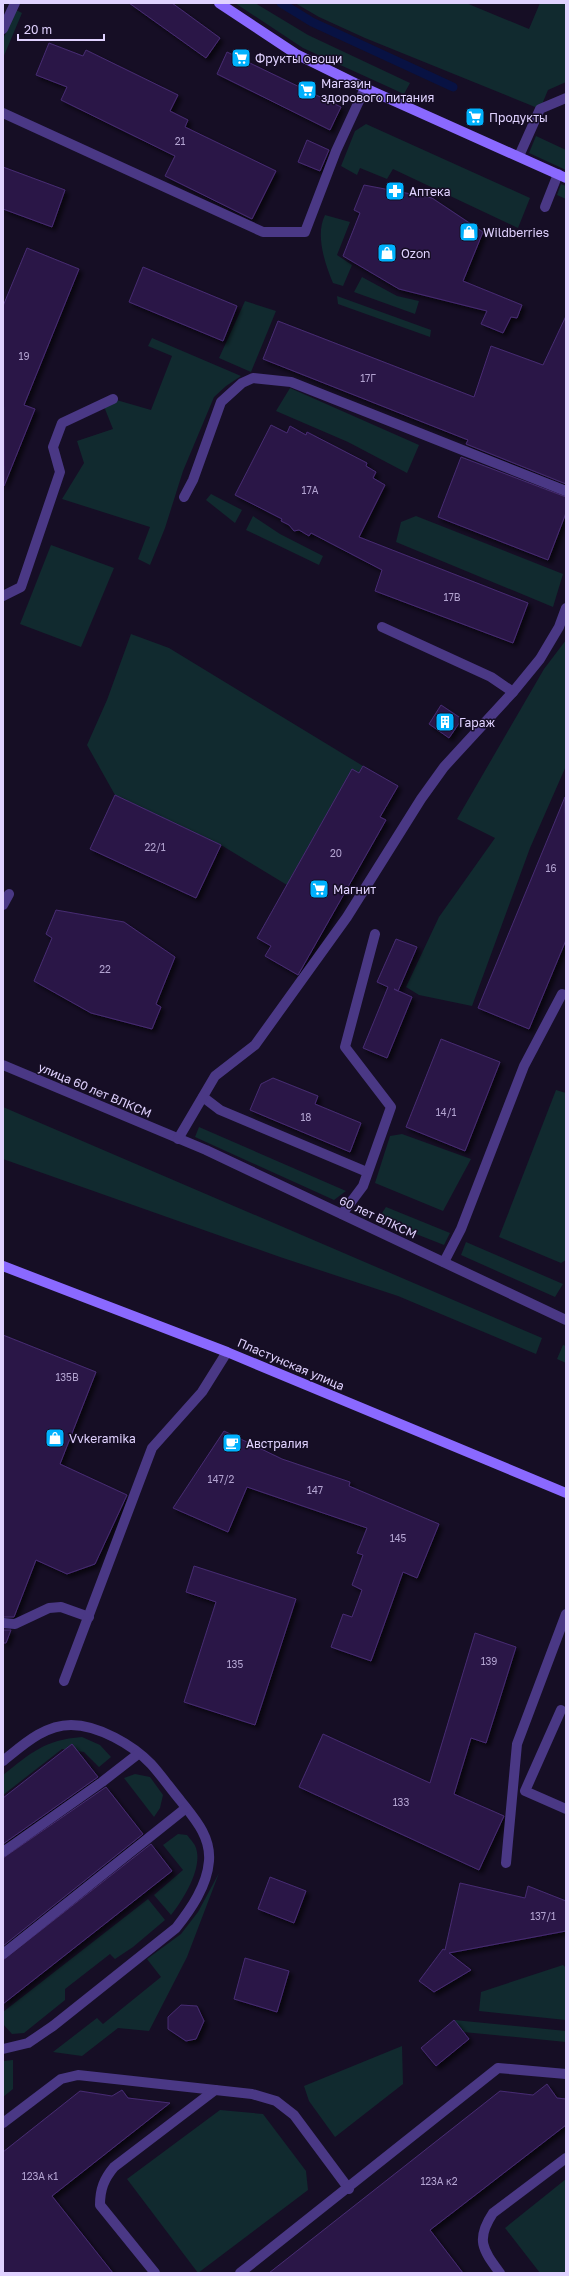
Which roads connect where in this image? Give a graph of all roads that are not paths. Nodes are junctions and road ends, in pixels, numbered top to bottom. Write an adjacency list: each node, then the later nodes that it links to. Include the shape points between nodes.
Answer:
1 (15, 3): 3 (street)
2 (219, 3): 4 (main road, via 296,54)
3 (3, 29)
4 (365, 88): 6 (street, via 336,151 305,232 263,232); 7 (main road)
5 (566, 98): 7 (street, via 540,109)
6 (3, 113)
7 (519, 156): 8 (main road)
8 (562, 176): 9 (street)
9 (545, 207)
10 (113, 399): 13 (street, via 62,423 53,446 60,472 21,587)
11 (566, 491): 12 (street, via 291,382 253,378 242,383 221,402 193,480)
12 (184, 497)
13 (3, 596)
14 (566, 608): 16 (street, via 559,627 540,659)
15 (382, 628): 16 (street, via 491,677)
16 (513, 692): 22 (street, via 444,767 347,917 254,1046 215,1076)
17 (9, 894): 18 (street)
18 (3, 905)
19 (375, 934): 24 (street, via 345,1046 391,1107)
20 (562, 994): 26 (street, via 524,1066 462,1229)
21 (3, 1065): 23 (street, улица 60 лет ВЛКСМ)
22 (203, 1097): 23 (street); 24 (street, via 220,1110)
23 (178, 1139): 25 (street, 60 лет ВЛКСМ)
24 (367, 1172): 25 (street, via 362,1186)
25 (342, 1214): 26 (street, 60 лет ВЛКСМ)
26 (444, 1262): 28 (street, 60 лет ВЛКСМ)
27 (3, 1266): 29 (main road, Пластунская улица)
28 (566, 1320)
29 (227, 1352): 30 (main road, Пластунская улица); 32 (street, via 202,1392 152,1448)
30 (566, 1493)
31 (566, 1614): 41 (street, via 517,1744)
32 (89, 1617): 33 (street, via 61,1607 49,1608 16,1624); 34 (street)
33 (3, 1623)
34 (64, 1681)
35 (562, 1710): 39 (street, via 524,1791)
36 (138, 1754): 37 (street, via 113,1736 93,1728 70,1725 39,1733); 38 (street, via 150,1764); 40 (street)
37 (3, 1761)
38 (186, 1808): 42 (street); 43 (street, via 201,1827 208,1844 209,1861 202,1886 191,1909 176,1928 53,2026 28,2043)
39 (566, 1809)
40 (3, 1852)
41 (506, 1863)
42 (3, 1954)
43 (3, 2049)
44 (566, 2074): 48 (street, via 498,2068)
45 (215, 2090): 46 (street, via 78,2075 61,2079); 48 (street, via 252,2094 276,2101 294,2115); 49 (street, via 114,2167 106,2176 100,2192 100,2205)
46 (3, 2123)
47 (566, 2158): 51 (street, via 493,2213 486,2224 484,2252)
48 (349, 2188): 50 (street)
49 (155, 2273)
50 (240, 2273)
51 (500, 2273)

